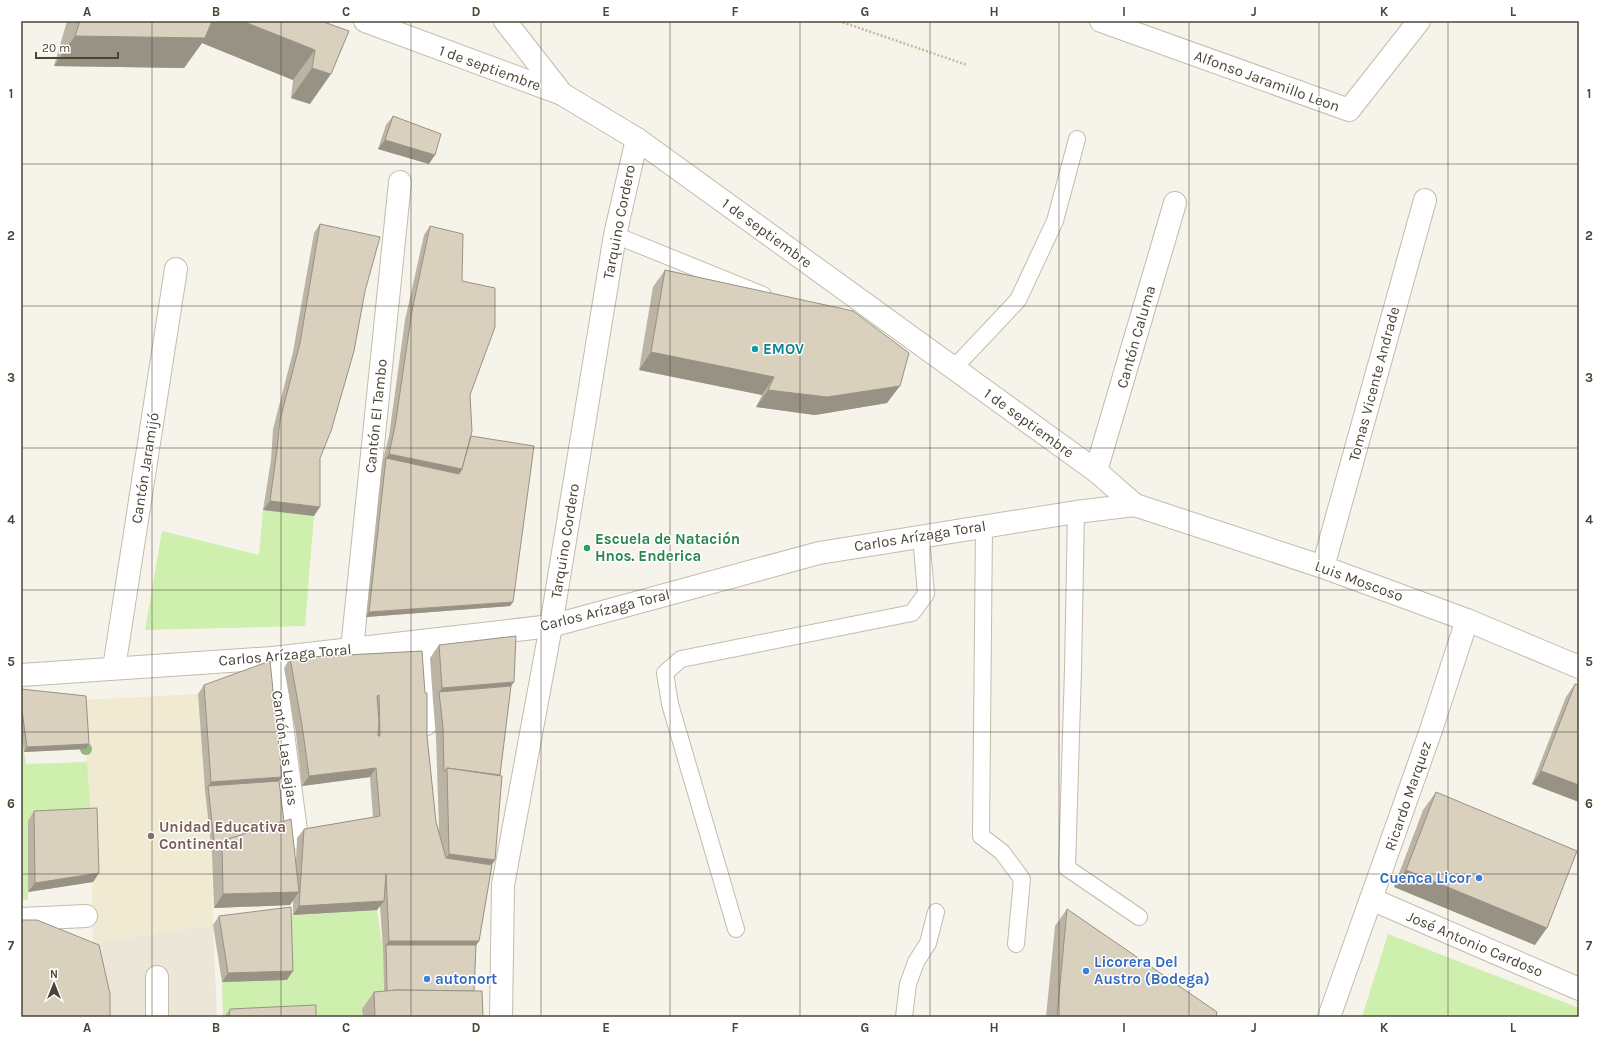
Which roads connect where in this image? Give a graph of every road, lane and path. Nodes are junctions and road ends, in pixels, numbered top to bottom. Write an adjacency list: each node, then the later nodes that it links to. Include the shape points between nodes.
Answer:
1 (365, 21): 7 (street, 1 de septiembre)
2 (505, 21): 7 (street)
3 (839, 21): 6 (path)
4 (1101, 21): 5 (street, Alfonso Jaramillo Leon, via 1348,110)
5 (1419, 21)
6 (967, 65)
7 (562, 94): 8 (street, 1 de septiembre)
8 (637, 138): 13 (street, Tarquino Cordero); 16 (street, 1 de septiembre)
9 (1077, 138): 16 (lane, via 1055,221 1018,300)
10 (400, 182): 26 (street, Cantón El Tambo)
11 (1425, 200): 22 (street, Tomas Vicente Andrade)
12 (1176, 203): 17 (street, Cantón Caluma)
13 (615, 235): 15 (lane); 24 (street, Tarquino Cordero)
14 (176, 269): 29 (street, Cantón Jaramijó)
15 (779, 302)
16 (954, 368): 17 (street, 1 de septiembre)
17 (1096, 471): 18 (street, 1 de septiembre)
18 (1135, 504): 19 (street, Carlos Arízaga Toral); 22 (street, Luis Moscoso)
19 (1076, 512): 20 (street, Carlos Arízaga Toral); 36 (lane, via 1067,868)
20 (984, 526): 21 (street, Carlos Arízaga Toral); 39 (lane, via 981,836 1002,852 1022,879)
21 (921, 536): 24 (street, Carlos Arízaga Toral, via 819,553); 38 (lane, via 926,594 912,613 681,659 665,674 670,704)
22 (1323, 567): 23 (street, Luis Moscoso)
23 (1467, 620): 28 (street, Luis Moscoso); 33 (street, Ricardo Marquez)
24 (551, 626): 25 (street, Carlos Arízaga Toral); 43 (street, Tarquino Cordero, via 503,885)
25 (423, 641): 26 (street, Carlos Arízaga Toral); 31 (street)
26 (352, 649): 27 (street, Carlos Arízaga Toral)
27 (273, 658): 29 (street, Carlos Arízaga Toral); 32 (street, Cantón Las Lajas)
28 (1579, 667)
29 (114, 668): 30 (street, Carlos Arízaga Toral)
30 (21, 675)
31 (427, 744)
32 (297, 838)
33 (1371, 899): 41 (street, José Antonio Cardoso); 45 (street, Ricardo Marquez)
34 (936, 912): 44 (lane, via 928,943 916,962 908,984)
35 (86, 916): 37 (street)
36 (1139, 917)
37 (21, 919)
38 (736, 929)
39 (1016, 944)
40 (157, 977): 42 (street)
41 (1579, 989)
42 (156, 1017)
43 (501, 1017)
44 (904, 1017)
45 (1329, 1017)

